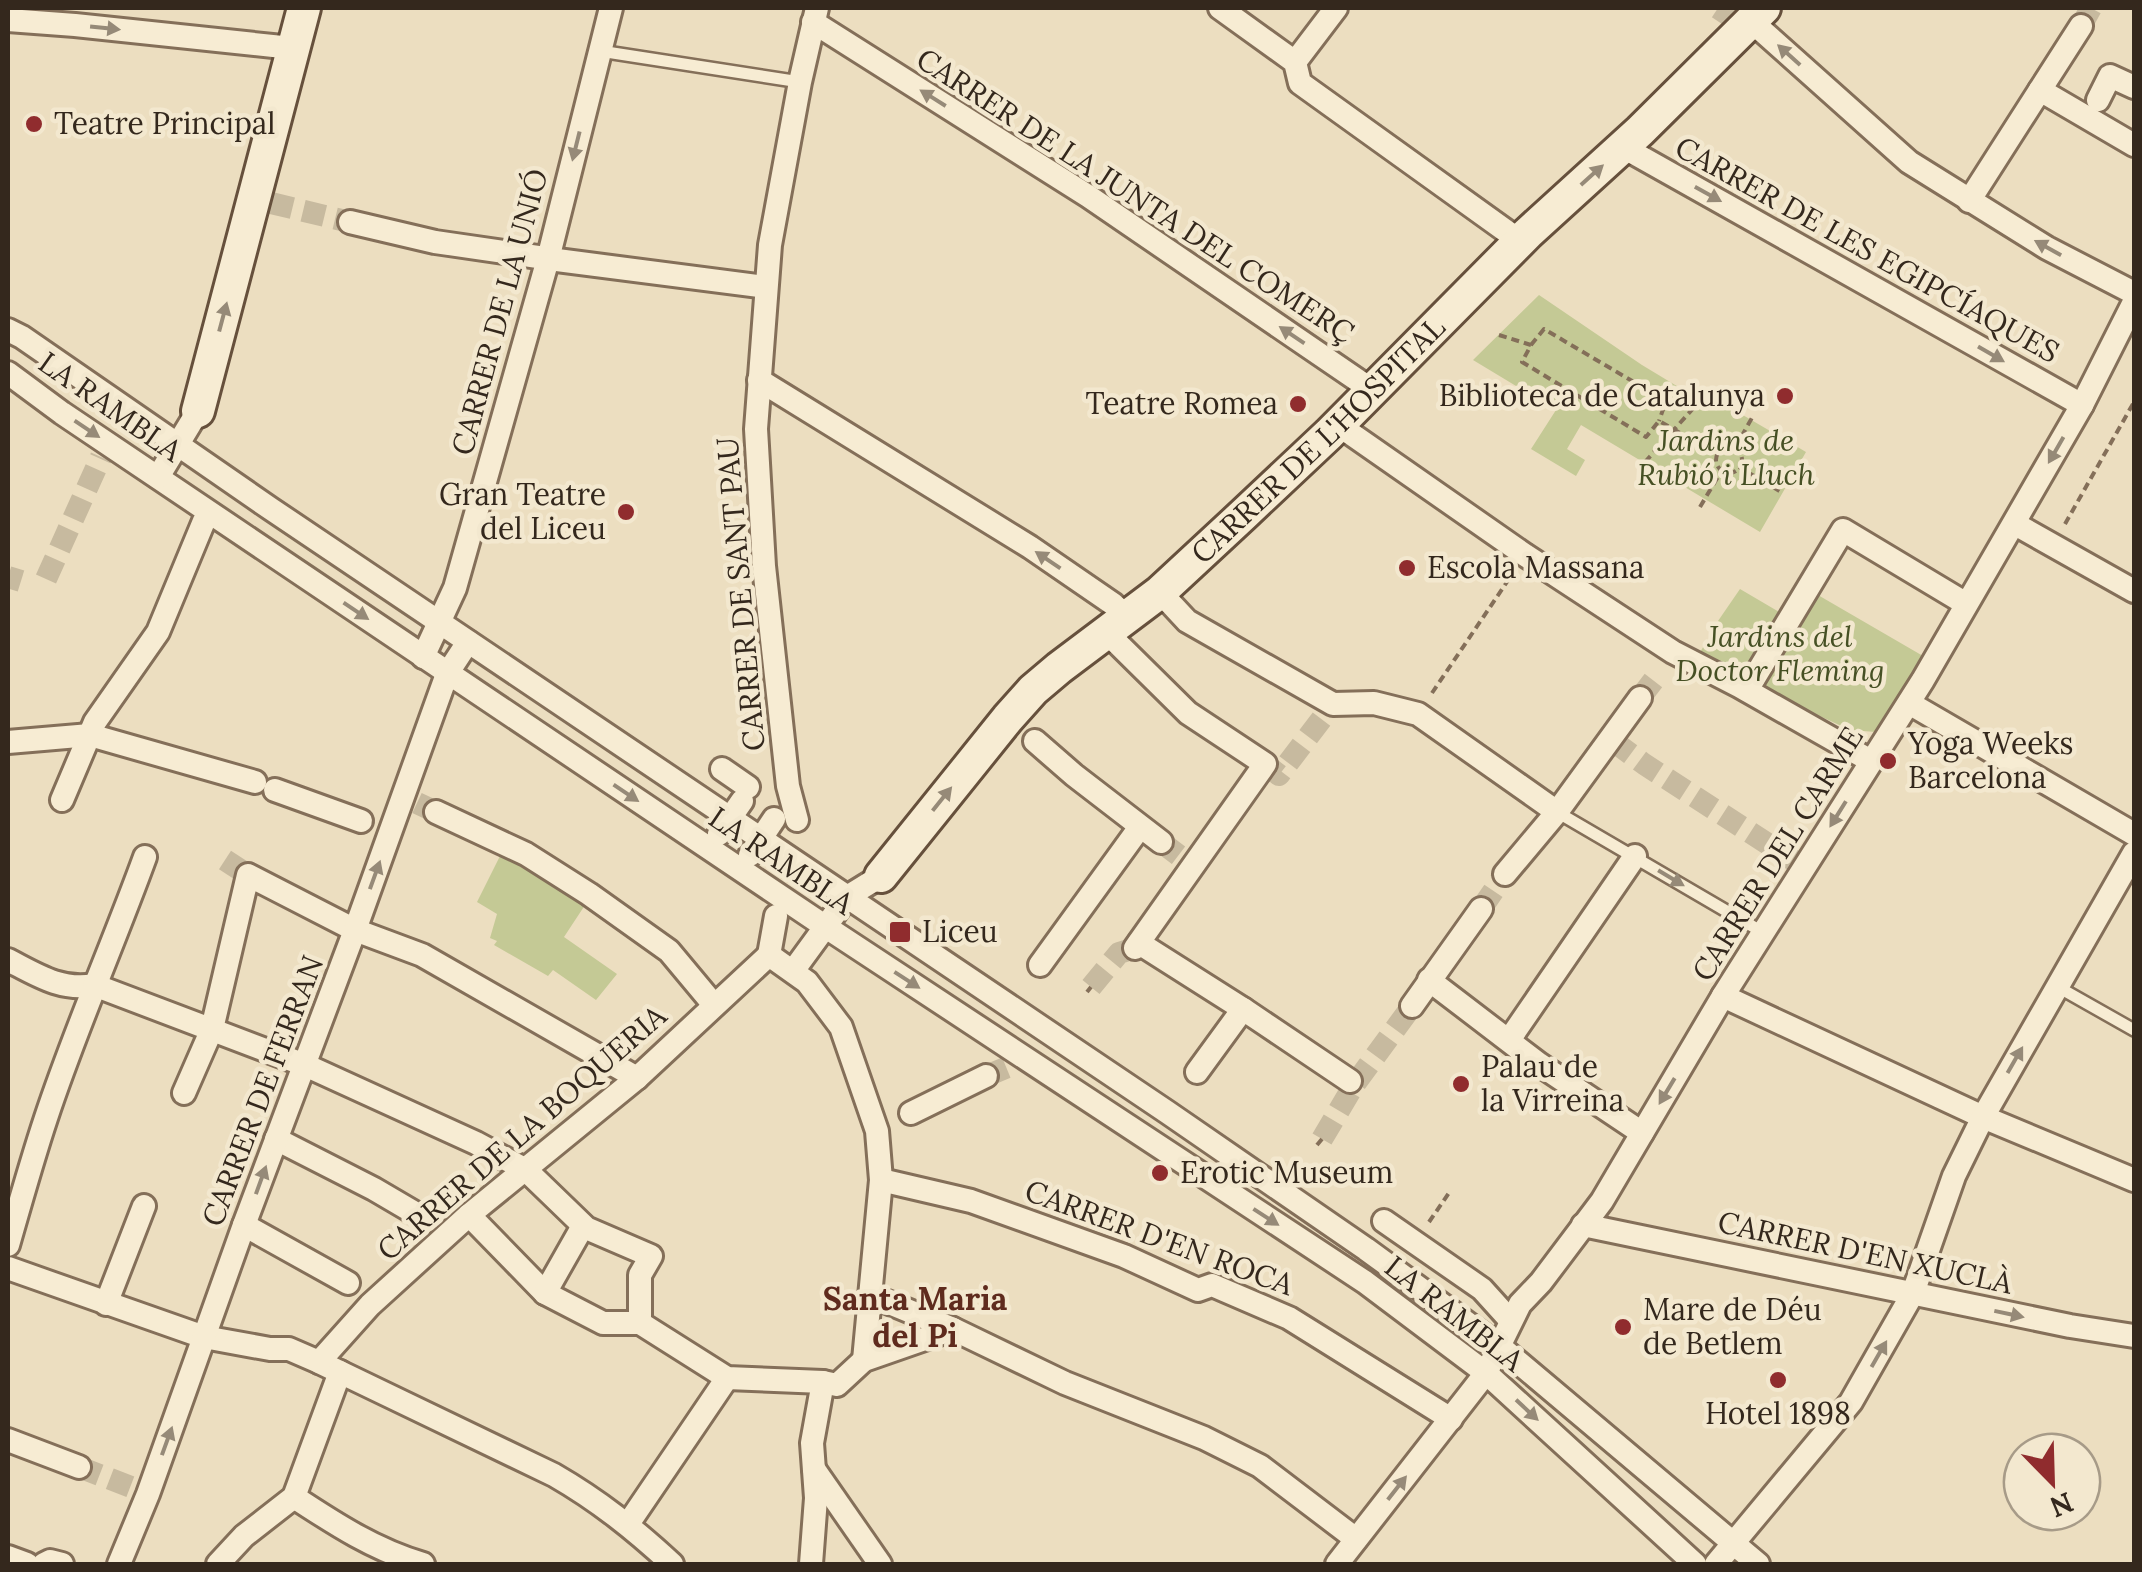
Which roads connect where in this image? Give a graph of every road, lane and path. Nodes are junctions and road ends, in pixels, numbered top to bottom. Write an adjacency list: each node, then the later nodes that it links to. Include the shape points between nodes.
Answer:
1 (304, 8): 9 (street)
2 (612, 8): 10 (street, CARRER DE LA UNIÓ)
3 (1220, 8): 11 (street)
4 (1336, 8): 11 (street)
5 (815, 14): 12 (street, CARRER DE SANT PAU); 29 (street, CARRER DE LA JUNTA DEL COMERÇ, one-way to 5)
6 (1748, 18): 17 (street, CARRER DE L'HOSPITAL); 18 (street, one-way to 6, via 1908,162)
7 (8, 20): 9 (street, one-way to 9)
8 (2080, 26): 14 (street)
9 (292, 48): 33 (street, one-way to 9, via 265,185)
10 (600, 51): 12 (lane); 54 (street, CARRER DE LA UNIÓ, one-way to 54, via 459,591)
11 (1295, 62): 20 (street, via 1300,83)
12 (800, 82): 21 (street, CARRER DE SANT PAU)
13 (2134, 87): 15 (street, via 2110,76)
14 (2040, 90): 15 (street); 18 (street)
15 (2092, 110): 16 (street)
16 (2134, 145)
17 (1623, 147): 20 (street, CARRER DE L'HOSPITAL, one-way to 17); 32 (street, CARRER DE LES EGIPCÍAQUES, one-way to 32)
18 (1968, 201): 22 (street, one-way to 18)
19 (350, 222): 21 (street, via 435,242)
20 (1520, 241): 29 (street, CARRER DE L'HOSPITAL)
21 (766, 287): 28 (street, CARRER DE SANT PAU)
22 (2134, 293)
23 (2132, 314): 32 (street, CARRER DEL CARME)
24 (8, 330): 38 (street, LA RAMBLA)
25 (1499, 335): 26 (path)
26 (1531, 346): 35 (path, via 1522,362 1646,437); 35 (path, via 1544,329 1666,401)
27 (8, 372): 44 (street, LA RAMBLA, one-way to 44)
28 (759, 380): 55 (street, one-way to 28, via 1113,604); 75 (street, CARRER DE SANT PAU, via 764,566 790,799)
29 (1372, 390): 52 (street, CARRER DE L'HOSPITAL)
30 (1704, 392): 36 (path)
31 (2134, 402): 49 (path)
32 (2082, 405): 48 (street, CARRER DEL CARME, one-way to 48)
33 (198, 411): 38 (street)
34 (1754, 416): 39 (path)
35 (1659, 421): 36 (path)
36 (1674, 430): 40 (path); 41 (path)
37 (1347, 432): 50 (street)
38 (178, 444): 44 (street); 54 (street, LA RAMBLA)
39 (1735, 448): 40 (path); 42 (path)
40 (1717, 454): 43 (path)
41 (1645, 462)
42 (1739, 467): 43 (path); 45 (path)
43 (1722, 470): 46 (path)
44 (158, 477): 57 (street, LA RAMBLA, one-way to 57)
45 (1783, 493)
46 (1700, 507)
47 (204, 521): 64 (street, via 158,632)
48 (2015, 524): 51 (street); 61 (street, CARRER DEL CARME)
49 (2059, 533)
50 (1525, 556): 59 (street, via 1666,662 1702,668); 62 (path)
51 (2134, 591)
52 (1160, 592): 55 (street, CARRER DE L'HOSPITAL); 62 (street, via 1187,621 1333,704 1374,703)
53 (1958, 600): 59 (street, via 1842,530)
54 (440, 622): 56 (street, LA RAMBLA); 57 (street, CARRER DE LA UNIÓ)
55 (1116, 624): 63 (street, CARRER DE L'HOSPITAL, via 1040,674); 98 (street, via 1188,713 1265,764 1137,946)
56 (468, 642): 58 (street, CARRER DE FERRAN); 70 (street, LA RAMBLA)
57 (424, 657): 58 (street, LA RAMBLA)
58 (448, 674): 69 (street, CARRER DE FERRAN); 86 (street, LA RAMBLA, one-way to 86)
59 (1746, 690): 66 (street)
60 (1640, 698): 71 (street)
61 (1910, 703): 66 (street, CARRER DEL CARME); 74 (street)
62 (1418, 714): 71 (street)
63 (1021, 729): 72 (street); 81 (street, CARRER DE L'HOSPITAL, one-way to 63)
64 (90, 736): 65 (street); 68 (street); 73 (street, via 265,786)
65 (8, 742)
66 (1872, 762): 87 (street, CARRER DEL CARME, one-way to 87)
67 (722, 769): 70 (street, LA RAMBLA)
68 (62, 800)
69 (418, 805): 73 (street, CARRER DE FERRAN); 96 (street, via 526,854 589,894 668,951)
70 (735, 810): 75 (street, LA RAMBLA)
71 (1556, 812): 78 (lane); 80 (street)
72 (1140, 827): 76 (street); 90 (street)
73 (375, 828): 85 (street, CARRER DE FERRAN, one-way to 73)
74 (2134, 834)
75 (776, 836): 82 (street, LA RAMBLA)
76 (1161, 842)
77 (2134, 852): 94 (street)
78 (1635, 856): 87 (lane, one-way to 87); 101 (street)
79 (145, 857): 93 (street)
80 (1505, 874)
81 (876, 880): 82 (street, LA RAMBLA)
82 (846, 897): 86 (street, LA RAMBLA); 107 (street, LA RAMBLA)
83 (1481, 908): 92 (street)
84 (776, 916): 88 (street)
85 (355, 930): 99 (street, via 248,875); 102 (street, CARRER DE FERRAN); 105 (street, via 422,955)
86 (822, 931): 91 (street); 143 (street, LA RAMBLA, one-way to 143, via 1365,1282)
87 (1764, 933): 95 (street, CARRER DEL CARME)
88 (769, 955): 91 (street); 96 (street, CARRER DE LA BOQUERIA)
89 (8, 960): 93 (street, via 74,988)
90 (1040, 965)
91 (800, 976): 117 (street, via 842,1027 877,1132)
92 (1429, 980): 97 (street); 101 (street)
93 (94, 985): 99 (street); 128 (street)
94 (2058, 987): 100 (lane); 111 (street, one-way to 94)
95 (1724, 996): 111 (street); 112 (street, CARRER DEL CARME, one-way to 112)
96 (714, 1005): 105 (street, CARRER DE LA BOQUERIA)
97 (1412, 1006)
98 (1243, 1009): 103 (street); 106 (street)
99 (212, 1029): 102 (street); 108 (street)
100 (2134, 1030)
101 (1508, 1040): 112 (street)
102 (305, 1065): 114 (street, CARRER DE FERRAN); 116 (street)
103 (1197, 1072)
104 (986, 1076): 109 (street)
105 (637, 1078): 116 (street, CARRER DE LA BOQUERIA)
106 (1350, 1081)
107 (1145, 1089): 110 (street); 140 (street, LA RAMBLA)
108 (184, 1093)
109 (912, 1113)
110 (1120, 1113)
111 (1982, 1117): 118 (street); 132 (street)
112 (1642, 1133): 126 (street, CARRER DEL CARME)
113 (1322, 1139): 115 (path)
114 (276, 1140): 122 (street); 125 (street, CARRER DE FERRAN, one-way to 114)
115 (1317, 1145)
116 (526, 1170): 121 (street, CARRER DE LA BOQUERIA); 127 (street)
117 (881, 1180): 133 (street); 146 (street, CARRER D'EN ROCA, via 971,1201 1198,1290 1212,1285 1244,1298 1289,1318)
118 (2134, 1180)
119 (1452, 1190): 124 (path)
120 (144, 1206): 134 (street)
121 (469, 1215): 131 (street); 142 (street, CARRER DE LA BOQUERIA, via 368,1303)
122 (420, 1216)
123 (1384, 1221): 135 (street, LA RAMBLA, via 1482,1289)
124 (1429, 1222)
125 (244, 1225): 130 (street); 139 (street, CARRER DE FERRAN)
126 (1583, 1225): 132 (street, CARRER D'EN XUCLÀ); 135 (street, CARRER DEL CARME)
127 (584, 1227): 131 (street); 136 (street, via 651,1256 640,1274)
128 (8, 1245)
129 (8, 1268): 134 (street)
130 (348, 1283)
131 (546, 1293): 136 (street, via 602,1323)
132 (1913, 1294): 138 (street, CARRER D'EN XUCLÀ, one-way to 138); 153 (street, one-way to 132, via 1851,1402)
133 (870, 1296): 137 (street); 141 (street)
134 (106, 1304): 139 (street)
135 (1510, 1320): 140 (street, CARRER DEL CARME)
136 (640, 1323): 144 (street)
137 (952, 1329): 141 (street); 152 (street, via 1260,1466)
138 (2134, 1336)
139 (204, 1338): 142 (street, via 289,1349); 159 (street, CARRER DE FERRAN, one-way to 139, via 139,1490)
140 (1498, 1346): 143 (street, CARRER DEL CARME); 153 (street, LA RAMBLA)
141 (864, 1360): 145 (street)
142 (330, 1367): 150 (street); 151 (street, via 554,1475)
143 (1485, 1375): 146 (street, CARRER DEL CARME); 165 (street, LA RAMBLA, one-way to 165)
144 (727, 1378): 145 (street); 151 (street)
145 (830, 1383): 149 (street, via 812,1443)
146 (1451, 1419): 152 (street, CARRER DEL CARME, one-way to 146)
147 (8, 1440): 148 (street)
148 (78, 1467)
149 (814, 1469): 162 (street); 163 (street)
150 (294, 1497): 155 (street); 160 (street)
151 (628, 1524): 161 (street)
152 (1356, 1539): 164 (street, CARRER DEL CARME)
153 (1734, 1544): 166 (street); 167 (street, LA RAMBLA)
154 (8, 1557): 156 (street)
155 (408, 1562)
156 (27, 1564)
157 (44, 1564): 158 (street)
158 (62, 1564)
159 (119, 1564)
160 (218, 1564)
161 (672, 1564)
162 (812, 1564)
163 (880, 1564)
164 (1336, 1564)
165 (1695, 1564)
166 (1716, 1564)
167 (1758, 1564)

